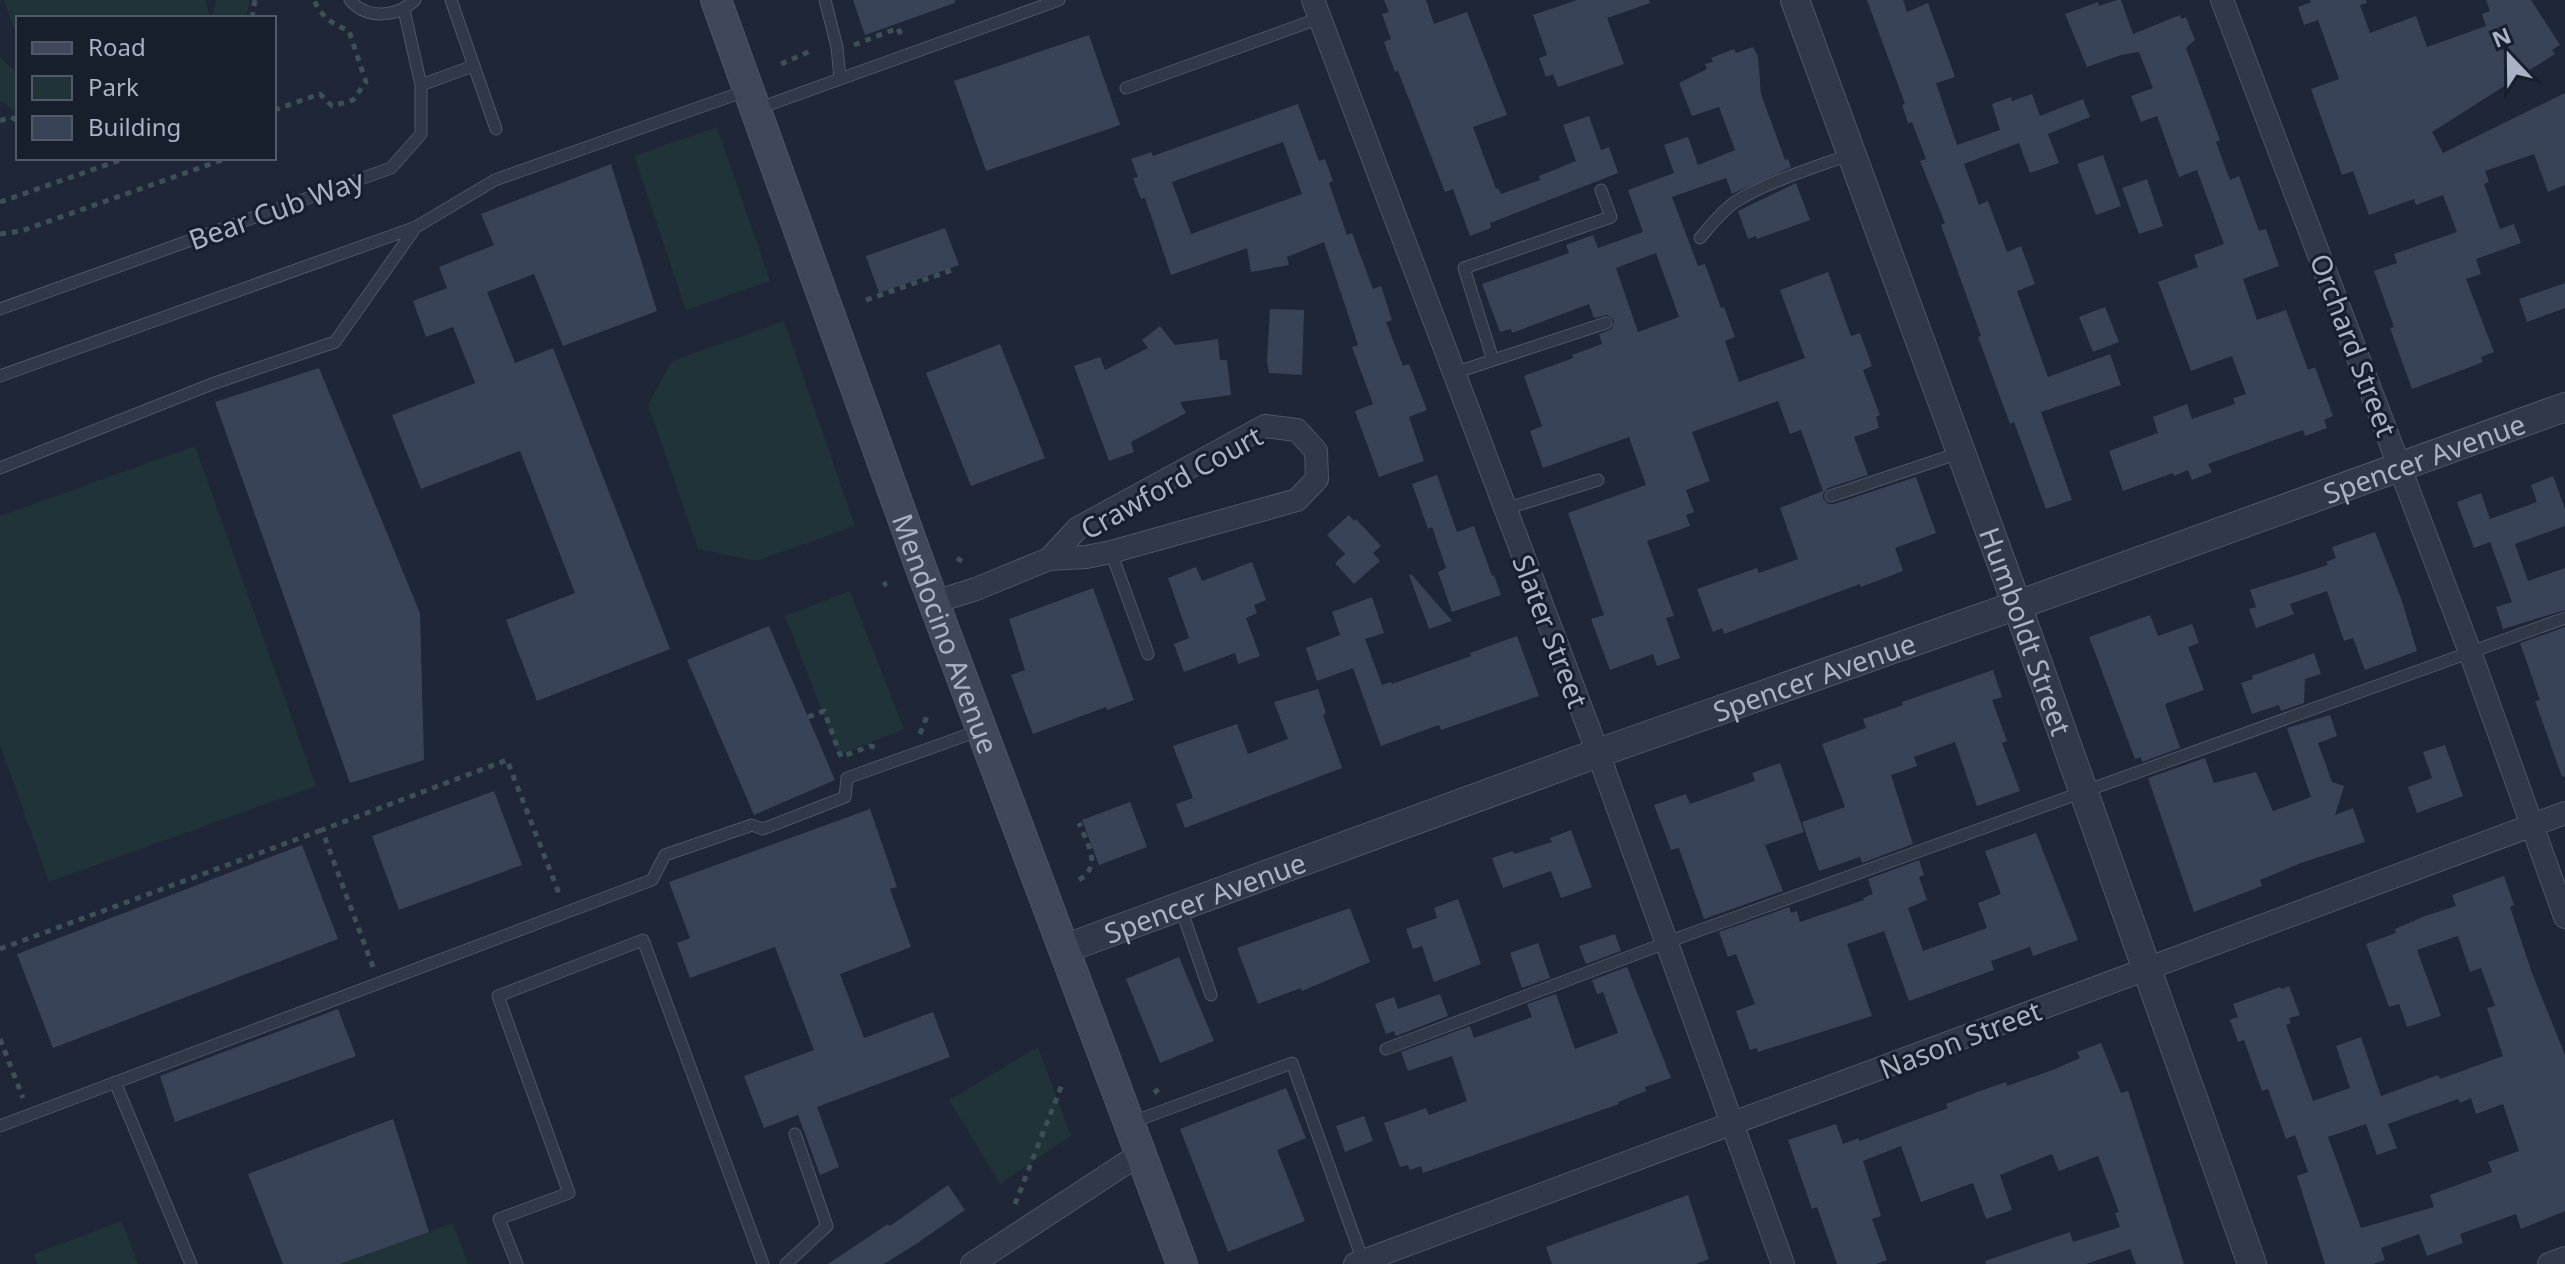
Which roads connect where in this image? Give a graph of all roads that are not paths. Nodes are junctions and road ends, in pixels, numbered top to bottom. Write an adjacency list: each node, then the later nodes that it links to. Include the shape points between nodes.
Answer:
1 (350, 0): 10 (lane, via 374,15)
2 (415, 0): 10 (lane)
3 (451, 0): 11 (lane)
4 (716, 0): 15 (main road, Mendocino Avenue)
5 (825, 0): 12 (lane)
6 (1059, 0): 12 (lane)
7 (1795, 0): 17 (street, Humboldt Street)
8 (2222, 0): 28 (street, Orchard Street)
9 (1317, 9): 14 (lane); 24 (street, Slater Street)
10 (404, 10): 13 (lane, Bear Cub Way)
11 (473, 66): 13 (lane); 16 (lane)
12 (840, 79): 15 (lane)
13 (421, 85): 21 (lane, Bear Cub Way, via 421,134 391,168)
14 (1126, 88)
15 (752, 100): 19 (lane, via 495,180); 35 (main road, Mendocino Avenue)
16 (496, 129)
17 (1852, 154): 20 (lane, via 1736,202); 27 (street, Humboldt Street)
18 (1601, 190): 23 (lane, via 1611,217 1464,268)
19 (416, 227): 25 (lane); 29 (lane, via 335,342)
20 (1700, 238)
21 (0, 309)
22 (1606, 323): 23 (lane)
23 (1493, 360): 24 (lane)
24 (1454, 373): 32 (street, Slater Street)
25 (0, 376)
26 (2565, 407): 28 (street, Spencer Avenue)
27 (1960, 452): 31 (lane); 36 (street, Humboldt Street)
28 (2400, 467): 36 (street, Spencer Avenue); 38 (street, Orchard Street)
29 (0, 468)
30 (1598, 480): 32 (lane)
31 (1831, 496)
32 (1505, 509): 41 (street, Slater Street)
33 (1111, 552): 34 (street, Crawford Court); 34 (street, Crawford Court, via 1297,500 1317,479 1316,451 1297,430 1265,426 1078,528); 39 (lane)
34 (1049, 559): 35 (street, Crawford Court)
35 (935, 602): 40 (main road, Mendocino Avenue)
36 (2017, 605): 41 (street, Spencer Avenue); 42 (street, Humboldt Street)
37 (2565, 618): 38 (lane)
38 (2470, 652): 42 (lane); 44 (street, Orchard Street)
39 (1148, 654)
40 (982, 729): 48 (main road, Mendocino Avenue); 52 (lane, via 847,778 845,797 763,829 752,825 665,855 652,880)
41 (1598, 753): 45 (street, Spencer Avenue); 47 (street, Slater Street)
42 (2083, 791): 47 (lane); 49 (street, Humboldt Street)
43 (2565, 813): 44 (street, Nason Street)
44 (2531, 825): 46 (street, Orchard Street); 49 (street, Nason Street)
45 (1179, 906): 48 (street, Spencer Avenue); 50 (lane)
46 (2565, 917)
47 (1666, 943): 51 (lane); 54 (street, Slater Street)
48 (1064, 949): 53 (main road, Mendocino Avenue)
49 (2146, 969): 54 (street, Nason Street); 67 (street, Humboldt Street)
50 (1211, 995)
51 (1386, 1049)
52 (115, 1082): 55 (lane); 60 (lane)
53 (1129, 1123): 57 (main road, Mendocino Avenue); 59 (lane, via 1292,1063)
54 (1732, 1124): 59 (street, Nason Street); 66 (street, Slater Street)
55 (0, 1126)
56 (795, 1134): 63 (lane, via 827,1226)
57 (1140, 1154): 64 (street); 65 (main road, Mendocino Avenue)
58 (2565, 1258): 68 (street)
59 (1359, 1262)
60 (191, 1264)
61 (517, 1264): 62 (lane, via 499,1219 569,1193 498,996 643,940)
62 (763, 1264)
63 (786, 1264)
64 (972, 1264)
65 (1182, 1264)
66 (1783, 1264)
67 (2252, 1264)
68 (2549, 1264)

